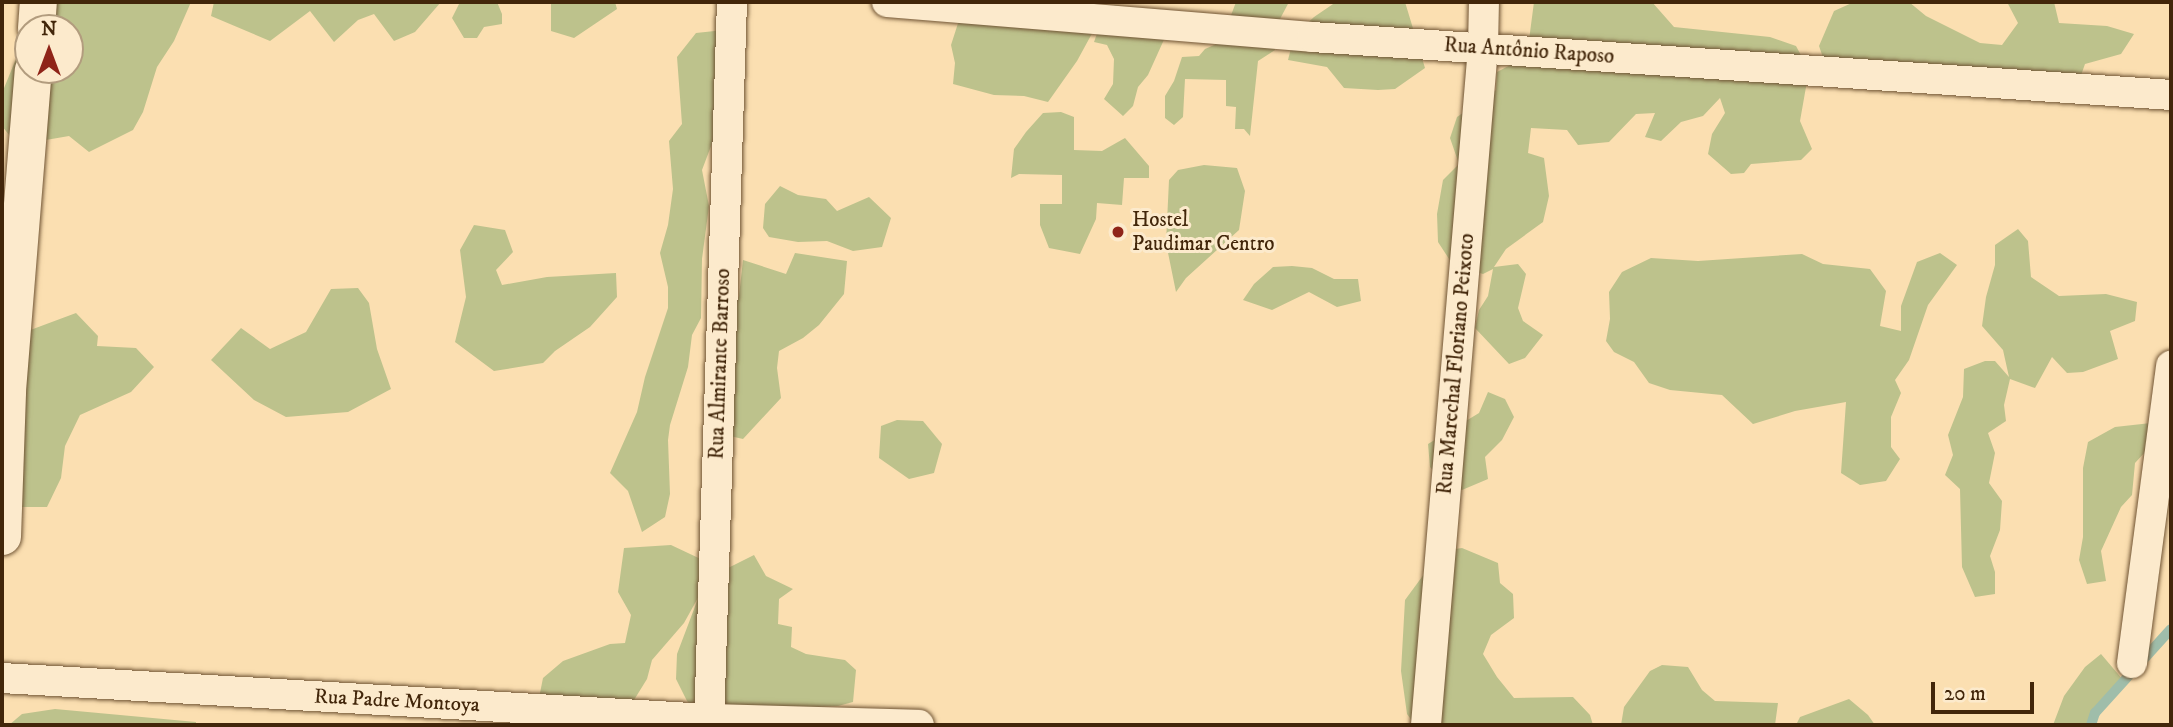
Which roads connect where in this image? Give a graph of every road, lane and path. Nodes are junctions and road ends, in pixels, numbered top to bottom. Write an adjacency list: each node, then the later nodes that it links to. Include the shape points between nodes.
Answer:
1 (732, 2): 11 (street, Rua Almirante Barroso)
2 (887, 2): 4 (street, Rua Antônio Raposo)
3 (1484, 2): 4 (street, Rua Marechal Floriano Peixoto)
4 (1483, 48): 6 (street, Rua Antônio Raposo); 13 (street, Rua Marechal Floriano Peixoto)
5 (32, 84): 8 (street, via 7,390)
6 (2171, 95)
7 (2171, 366): 9 (street)
8 (2, 536)
9 (2132, 663)
10 (2, 678): 11 (street, Rua Padre Montoya)
11 (709, 722): 12 (street, Rua Padre Montoya)
12 (919, 725)
13 (1426, 725)

